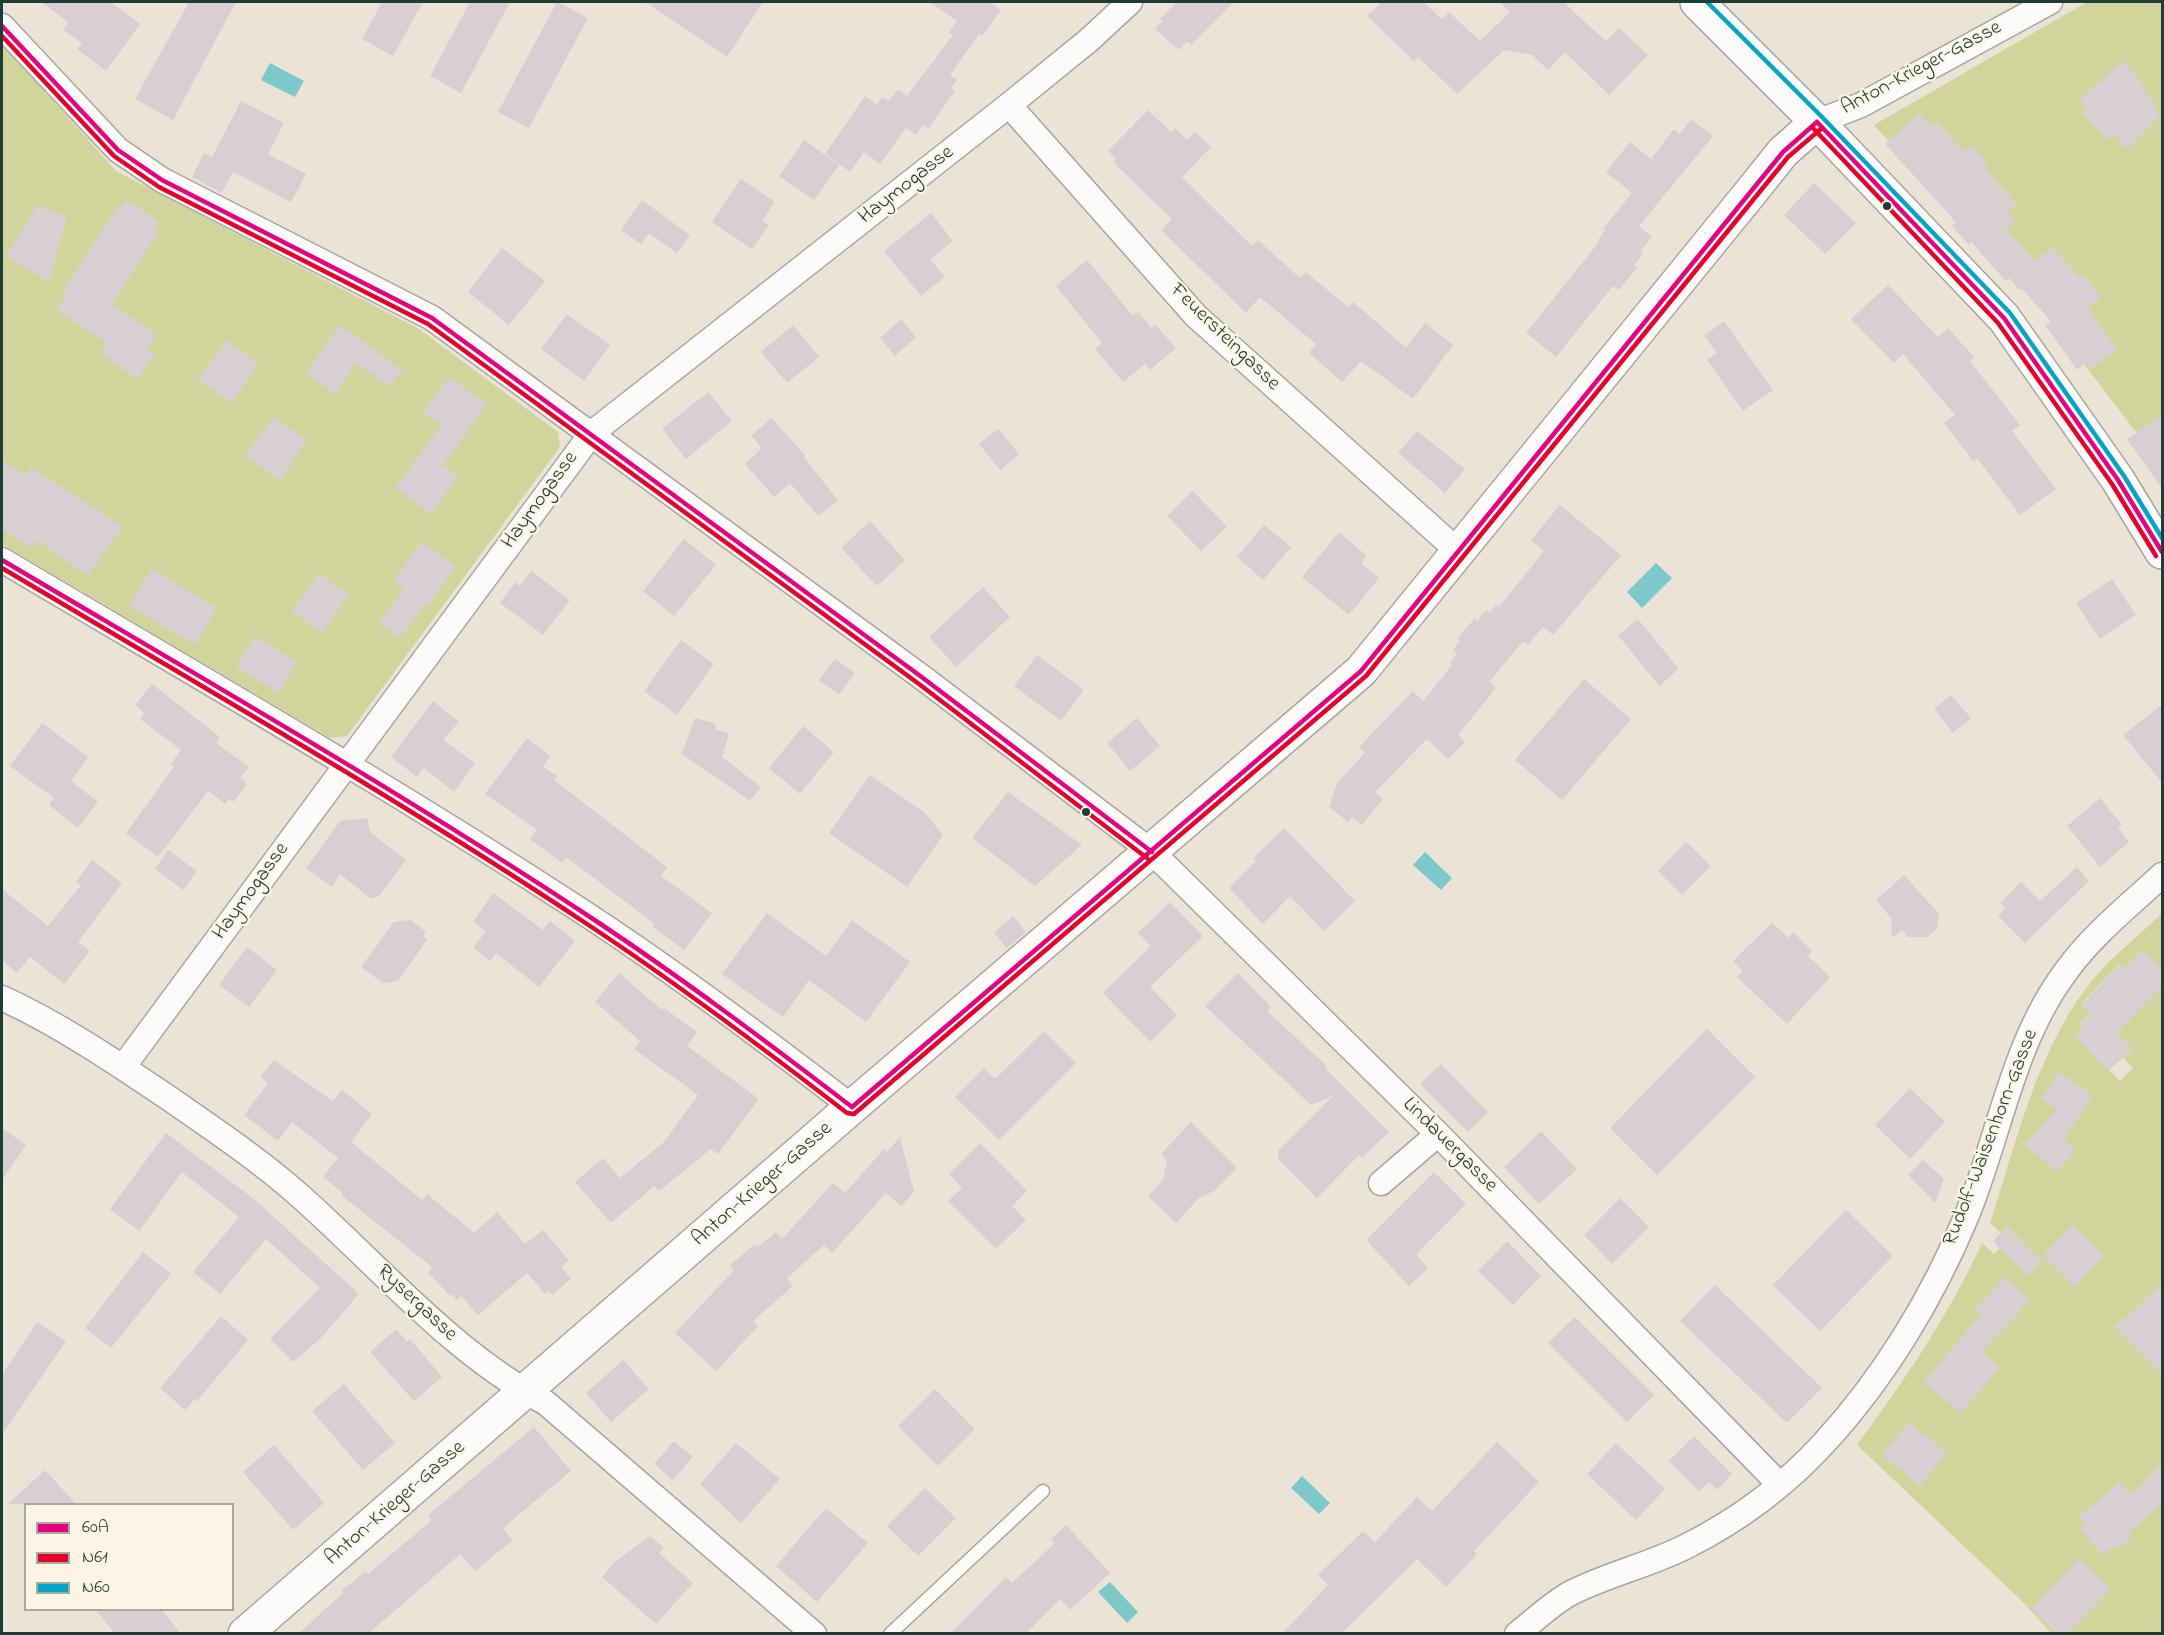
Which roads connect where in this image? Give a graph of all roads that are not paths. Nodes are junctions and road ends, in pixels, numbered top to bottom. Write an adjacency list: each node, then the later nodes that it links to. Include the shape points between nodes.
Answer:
1 (1130, 2): 5 (street, Haymogasse)
2 (1697, 2): 6 (street)
3 (2050, 2): 6 (street, Anton-Krieger-Gasse, via 1861,105)
4 (2, 26): 7 (street, Lindauergasse, via 118,150 145,171 432,318)
5 (1009, 105): 7 (street, Haymogasse); 8 (street, Feuersteingasse, via 1196,316)
6 (1818, 122): 8 (street, Anton-Krieger-Gasse, via 1783,152); 9 (street, via 2004,318 2118,480)
7 (592, 433): 11 (street, Haymogasse); 12 (street, Lindauergasse)
8 (1459, 552): 12 (street, Anton-Krieger-Gasse, via 1361,671)
9 (2163, 552)
10 (2, 560): 11 (street)
11 (346, 765): 15 (street, Haymogasse); 16 (street, via 556,895 700,994)
12 (1152, 852): 16 (street, Anton-Krieger-Gasse); 17 (street, Lindauergasse)
13 (2163, 875): 20 (street, Rudolf-Waisenhorn-Gasse, via 2066,970 2037,1019 1967,1215 1926,1302 1878,1376 1824,1444)
14 (2, 998): 15 (street, Rysergasse)
15 (123, 1067): 19 (street, Rysergasse, via 224,1137 297,1194 434,1323)
16 (852, 1107): 19 (street, Anton-Krieger-Gasse)
17 (1438, 1134): 18 (street); 20 (street, Lindauergasse)
18 (1381, 1183)
19 (525, 1392): 22 (street, Anton-Krieger-Gasse); 23 (street, Rysergasse, via 546,1403)
20 (1780, 1485): 25 (street, Rudolf-Waisenhorn-Gasse, via 1687,1546 1570,1594)
21 (1043, 1491): 24 (lane)
22 (254, 1631)
23 (814, 1634)
24 (890, 1634)
25 (1517, 1634)

